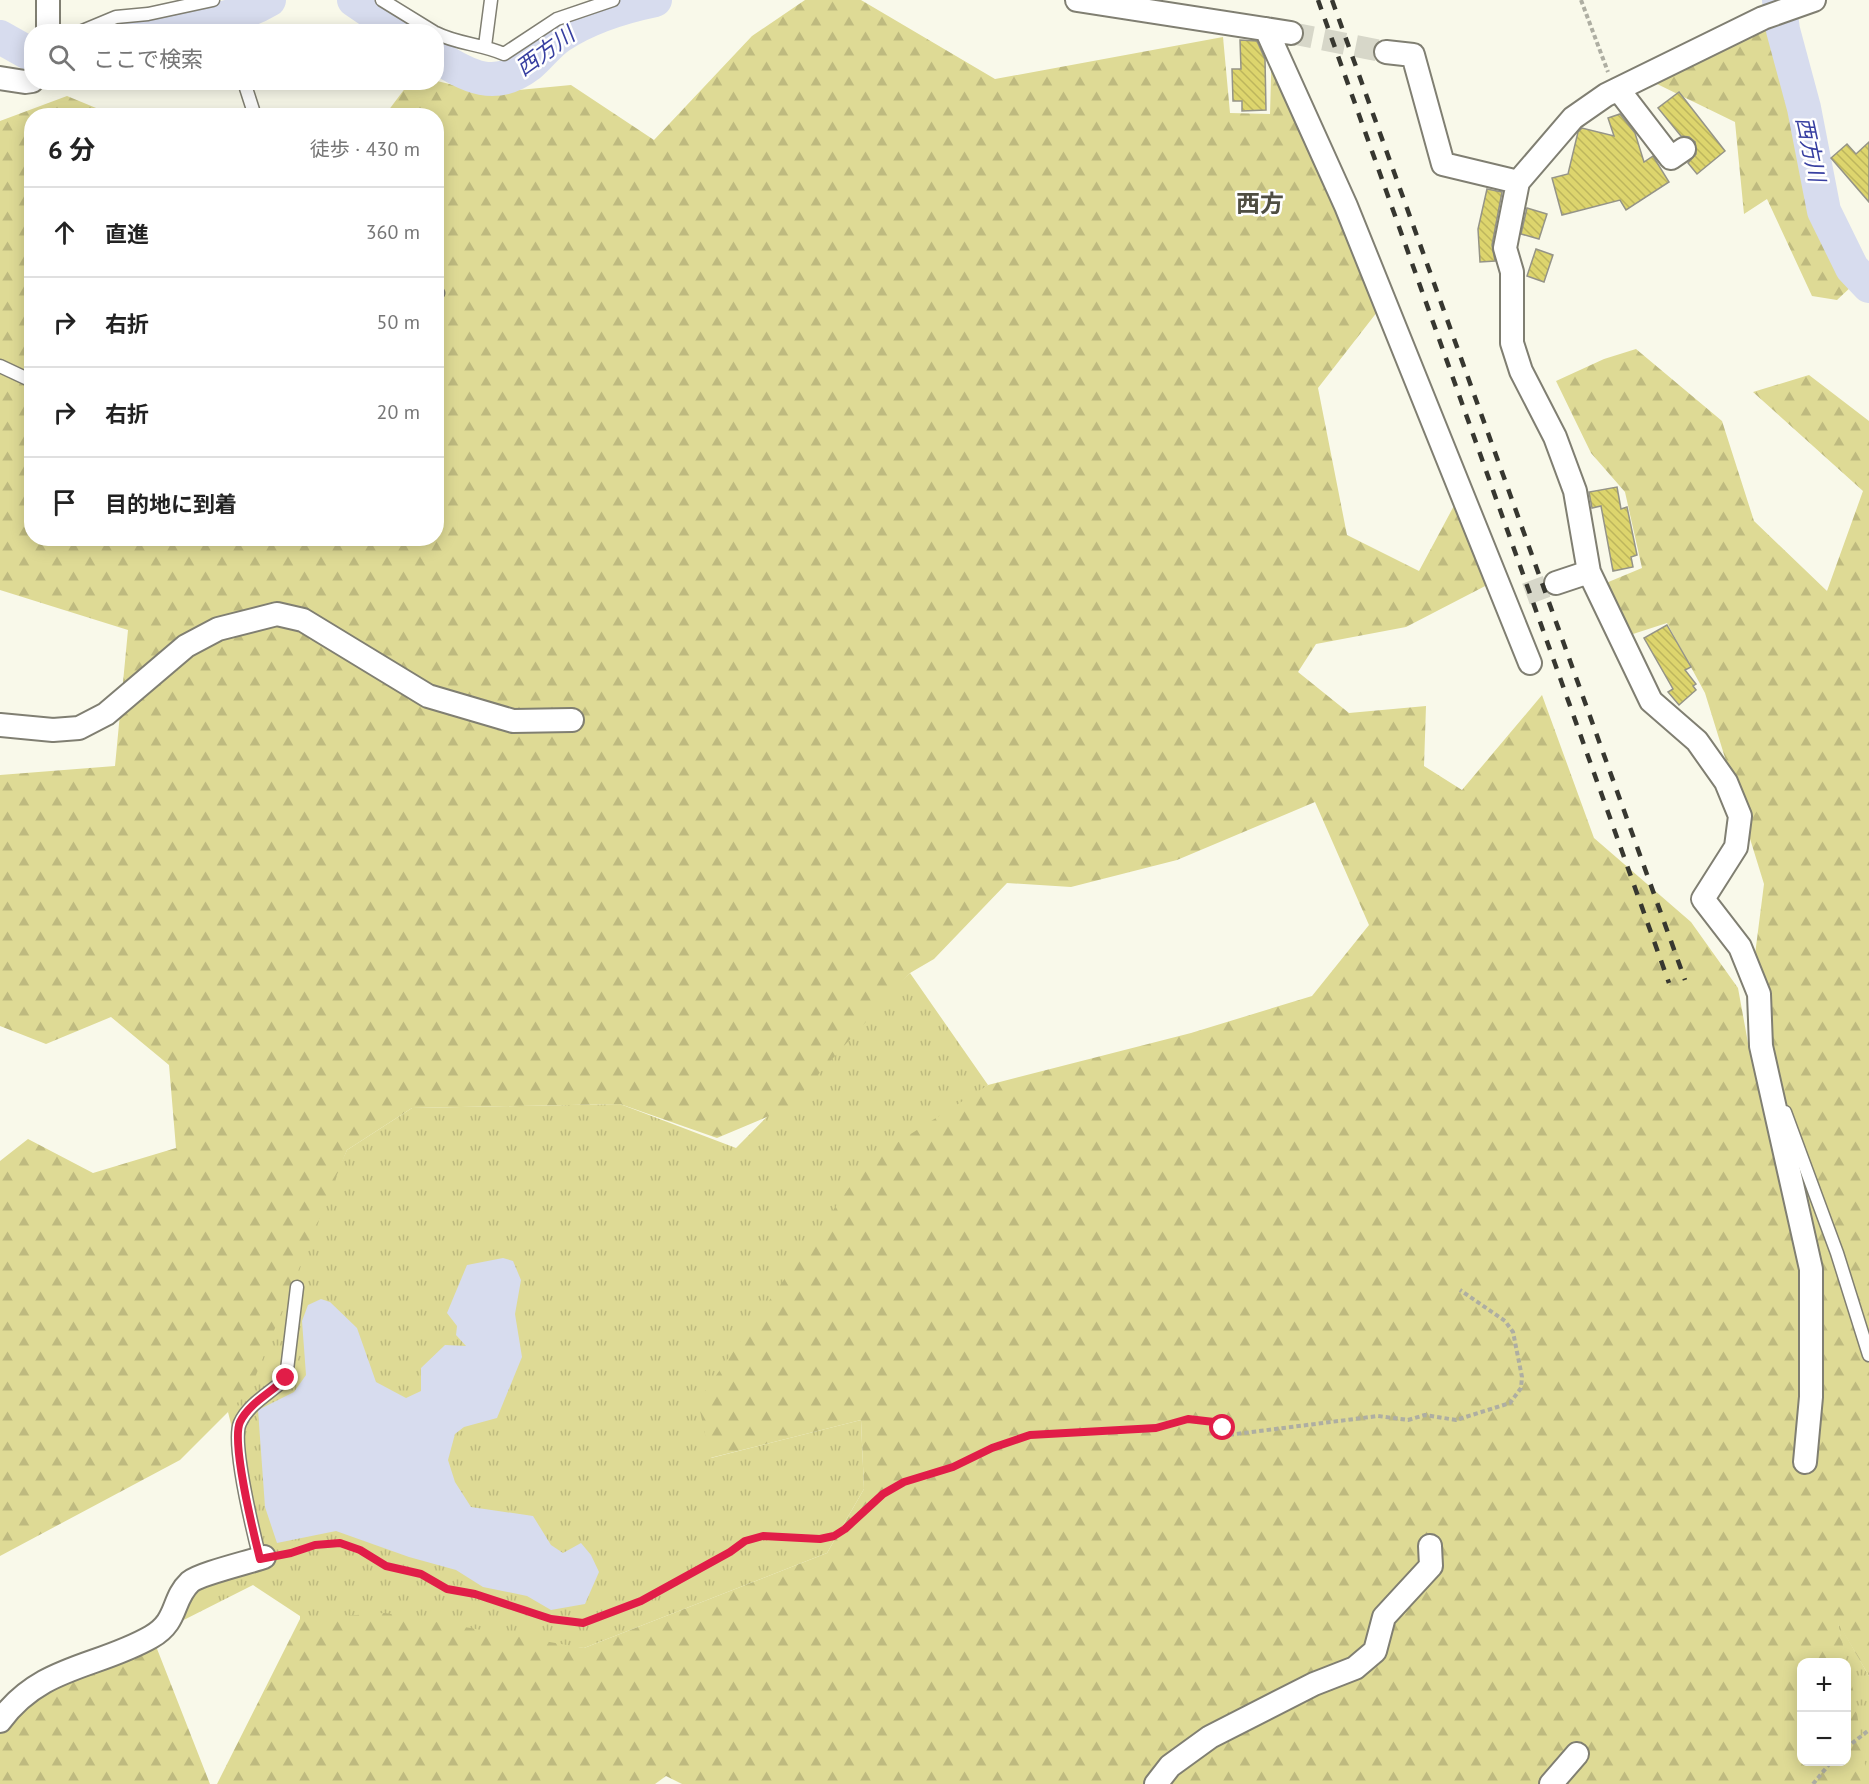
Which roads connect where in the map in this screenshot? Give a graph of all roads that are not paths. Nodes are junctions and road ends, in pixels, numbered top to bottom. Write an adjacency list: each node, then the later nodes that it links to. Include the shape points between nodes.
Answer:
1 (48, 0): 8 (street)
2 (213, 0): 9 (lane, via 116,17)
3 (382, 0): 10 (lane)
4 (491, 0): 14 (lane)
5 (613, 0): 14 (lane, via 557,19 504,54)
6 (1077, 0): 11 (street)
7 (1809, 2): 19 (street, via 1763,18)
8 (48, 24)
9 (99, 24)
10 (422, 24)
11 (1266, 29): 12 (street); 27 (street, via 1516,597)
12 (1291, 33)
13 (444, 36): 14 (lane)
14 (485, 46)
15 (1386, 52): 22 (street, via 1413,55 1443,164)
16 (0, 78): 17 (street)
17 (24, 80)
18 (247, 90): 20 (lane)
19 (1617, 90): 21 (street, via 1671,158); 22 (street, via 1573,118)
20 (252, 108)
21 (1684, 149)
22 (1518, 182): 25 (street, via 1505,248 1512,272 1512,343 1575,491)
23 (0, 366): 24 (lane)
24 (24, 377)
25 (1589, 572): 26 (street); 30 (street, via 1651,701 1697,741 1726,782 1740,816 1736,847 1703,899 1740,947 1759,994)
26 (1556, 584)
27 (1530, 663)
28 (572, 720): 29 (street, via 513,721 429,696 303,620 277,614 219,629 186,646 106,714 79,728)
29 (0, 725)
30 (1761, 1046): 32 (lane, via 1837,1253); 33 (street, via 1811,1269 1811,1397)
31 (297, 1287): 35 (lane, via 286,1378 249,1409 239,1425 244,1494)
32 (1869, 1355)
33 (1805, 1462)
34 (1430, 1546): 38 (street, via 1431,1566 1384,1617 1376,1651 1355,1668 1314,1684 1210,1737 1170,1766)
35 (262, 1558): 36 (street, via 193,1580 169,1624 152,1636 63,1671 12,1704)
36 (0, 1721)
37 (1577, 1754): 39 (street)
38 (1156, 1784)
39 (1551, 1784)

